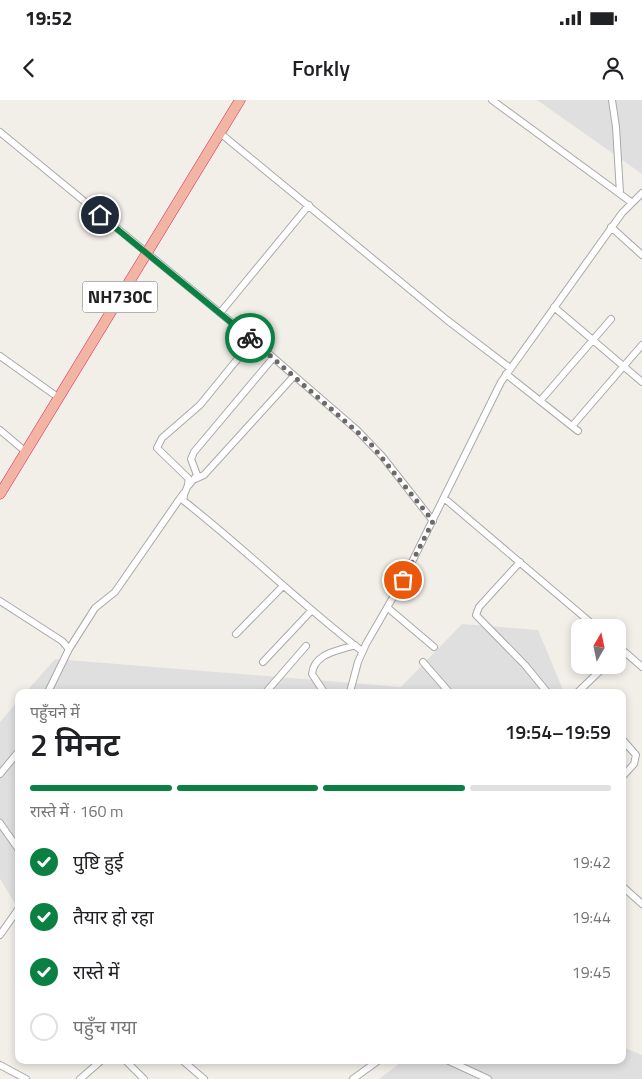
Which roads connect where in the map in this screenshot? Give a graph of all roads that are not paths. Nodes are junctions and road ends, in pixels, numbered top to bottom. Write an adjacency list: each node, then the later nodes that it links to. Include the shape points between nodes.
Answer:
1 (240, 100): 5 (highway, NH730C)
2 (492, 100): 6 (street)
3 (612, 100): 6 (street)
4 (0, 132): 11 (street)
5 (220, 133): 9 (street); 11 (highway, NH730C)
6 (620, 193): 8 (street)
7 (642, 193): 8 (street)
8 (631, 202): 10 (street)
9 (309, 205): 14 (street); 22 (street)
10 (611, 228): 12 (street); 13 (street)
11 (146, 253): 14 (street); 25 (highway, NH730C)
12 (642, 255)
13 (554, 307): 17 (street); 22 (street)
14 (220, 313): 16 (street)
15 (611, 319): 17 (street)
16 (253, 340): 20 (street); 32 (street, via 200,405 158,443 160,453 188,478)
17 (593, 340): 21 (street); 26 (street)
18 (642, 345): 21 (street)
19 (0, 356): 25 (street)
20 (273, 358): 23 (street); 31 (street, via 192,456 197,472)
21 (624, 366): 24 (street); 27 (street)
22 (508, 371): 26 (street); 35 (street)
23 (294, 376): 31 (street, via 204,475); 36 (street, via 370,443)
24 (641, 378)
25 (59, 398): 30 (highway, NH730C)
26 (541, 400): 27 (street)
27 (572, 425): 29 (street)
28 (0, 430): 30 (street)
29 (578, 431)
30 (26, 452): 34 (highway, NH730C)
31 (195, 479): 32 (street)
32 (188, 486): 33 (street)
33 (184, 493): 38 (street, via 184,501); 47 (street, via 115,592 95,608)
34 (0, 494)
35 (444, 498): 36 (street); 37 (street)
36 (433, 521): 40 (street)
37 (520, 562): 42 (street); 59 (street, via 479,607 476,615)
38 (282, 587): 41 (street); 43 (street)
39 (0, 601): 47 (street, via 62,641)
40 (388, 608): 46 (street); 48 (street)
41 (311, 611): 44 (street); 50 (street)
42 (586, 619)
43 (236, 634)
44 (354, 645): 48 (street); 56 (street, via 316,662 312,674)
45 (306, 646): 55 (street)
46 (434, 647)
47 (69, 649): 54 (street)
48 (362, 651): 57 (street)
49 (626, 655): 52 (street)
50 (263, 662)
51 (422, 662): 58 (street)
52 (642, 667)
53 (597, 674): 60 (street)
54 (49, 689)
55 (269, 689)
56 (322, 689)
57 (351, 689)
58 (446, 689)
59 (545, 689)
60 (581, 689)
61 (626, 744): 63 (street, via 636,755 634,764)
62 (15, 756): 64 (street)
63 (626, 773)
64 (0, 774)
65 (0, 823): 66 (street)
66 (15, 844)
67 (626, 890): 68 (street)
68 (642, 904)
69 (15, 914): 70 (street)
70 (0, 935)
71 (97, 1064): 78 (street)
72 (129, 1064): 79 (street)
73 (187, 1064): 80 (street)
74 (374, 1064): 81 (street)
75 (456, 1064): 82 (street)
76 (0, 1065): 77 (street)
77 (26, 1079)
78 (80, 1079)
79 (144, 1079)
80 (204, 1079)
81 (353, 1079)
82 (488, 1079)

